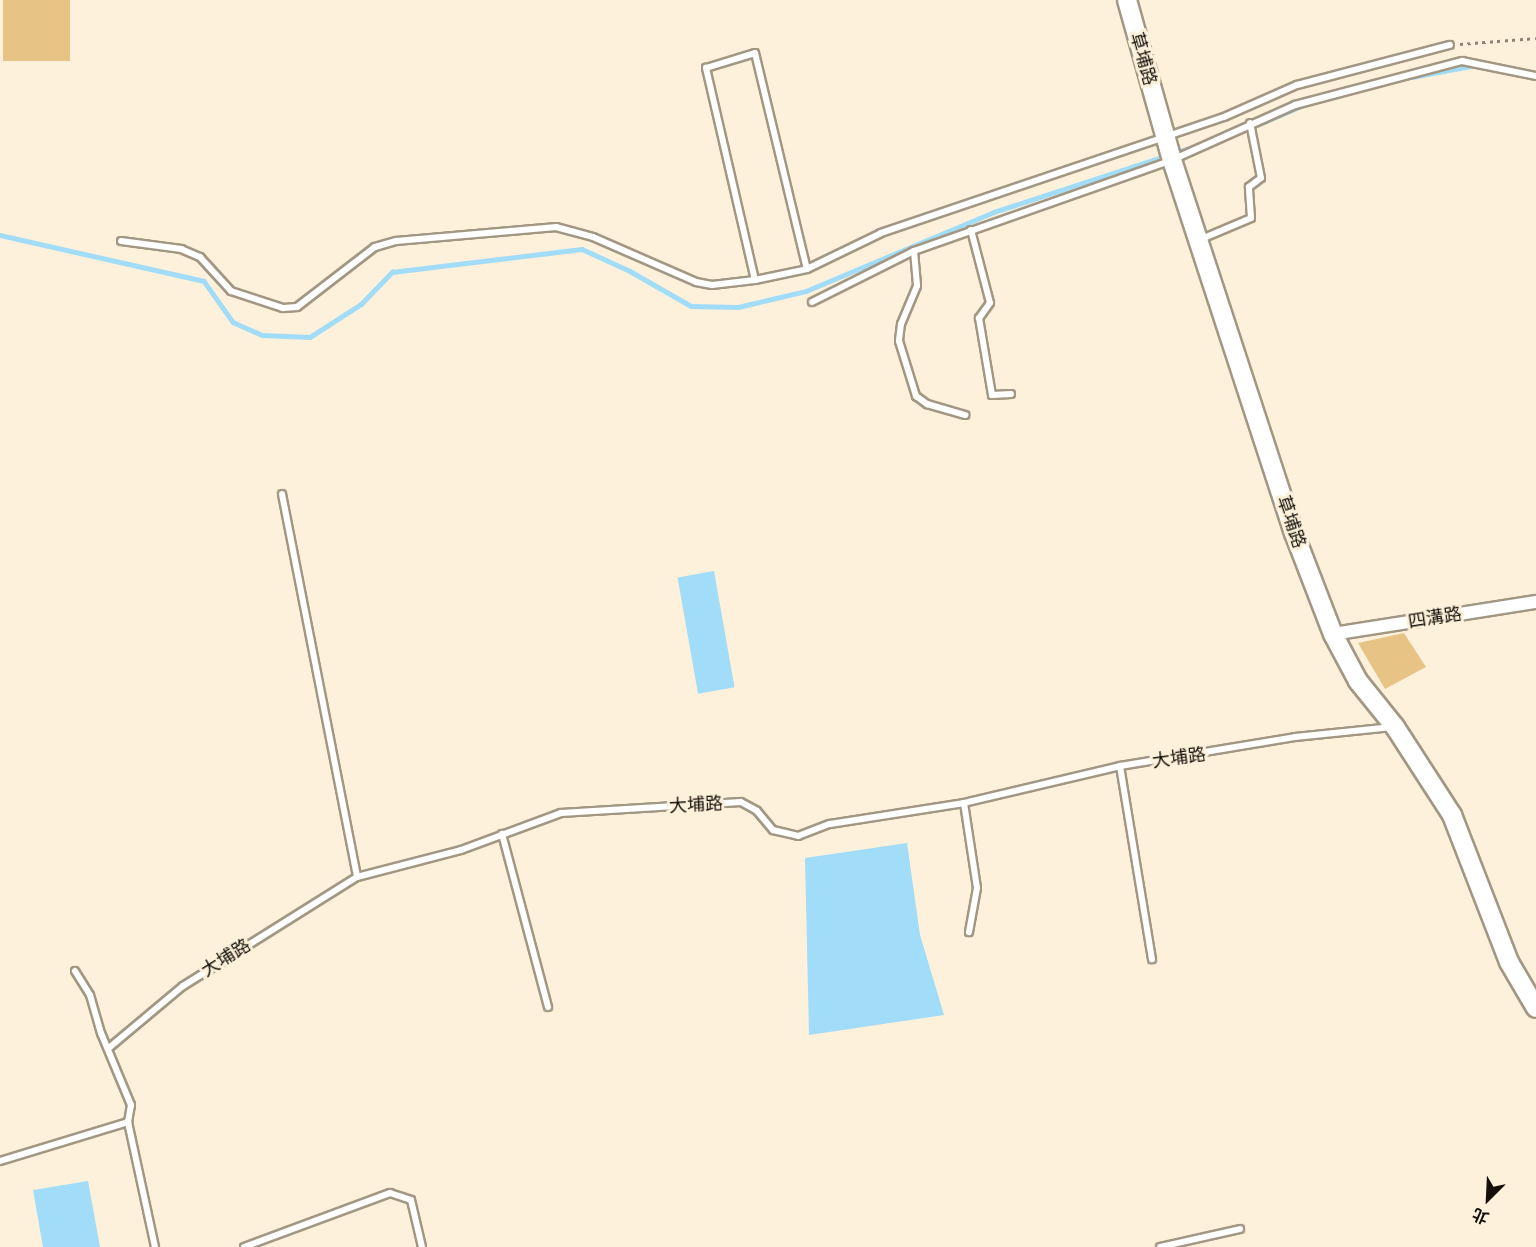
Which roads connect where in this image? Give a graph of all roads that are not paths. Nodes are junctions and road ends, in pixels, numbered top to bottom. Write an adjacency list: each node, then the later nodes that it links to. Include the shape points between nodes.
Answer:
1 (1126, 0): 5 (street, 草埔路)
2 (1450, 45): 5 (lane, via 1297,85 1224,117)
3 (1536, 76): 4 (lane, via 1462,61 1295,105)
4 (1250, 123): 6 (lane); 8 (lane, via 1261,178 1249,187 1251,218)
5 (1164, 135): 6 (street, 草埔路); 11 (lane, via 881,233)
6 (1172, 160): 7 (lane); 8 (street, 草埔路)
7 (972, 230): 10 (lane); 14 (lane, via 990,303 978,318 992,395)
8 (1198, 240): 18 (street, 草埔路, via 1294,533)
9 (121, 241): 12 (lane, via 181,249 200,257 231,291 283,308 297,307 375,247 396,241 556,227 593,237 696,282 712,285)
10 (914, 251): 13 (lane); 15 (lane, via 917,286 901,324 899,341 916,396 927,404)
11 (807, 269): 12 (lane); 12 (lane, via 754,53 706,68)
12 (755, 280)
13 (812, 302)
14 (1011, 394)
15 (965, 414)
16 (282, 494): 23 (lane)
17 (1536, 602): 18 (street, 四溝路)
18 (1334, 634): 19 (street, 草埔路, via 1358,681)
19 (1395, 727): 20 (lane, 大埔路, via 1295,737); 28 (street, 草埔路, via 1452,815 1509,962)
20 (1120, 766): 21 (lane, 大埔路); 25 (lane)
21 (964, 803): 22 (lane, 大埔路, via 830,824 798,836 773,831 757,810 741,802 561,813); 24 (lane, via 977,888)
22 (502, 834): 23 (lane, 大埔路, via 461,850); 27 (lane)
23 (357, 877): 29 (lane, 大埔路, via 183,986)
24 (969, 932)
25 (1152, 959)
26 (75, 971): 29 (lane, via 90,995 101,1033)
27 (548, 1007)
28 (1536, 1008)
29 (110, 1047): 30 (lane, via 131,1105)
30 (128, 1122): 31 (lane); 33 (lane)
31 (0, 1161)
32 (1240, 1229): 36 (lane)
33 (155, 1247)
34 (244, 1247): 35 (lane, via 390,1193 411,1200)
35 (422, 1247)
36 (1160, 1247)

